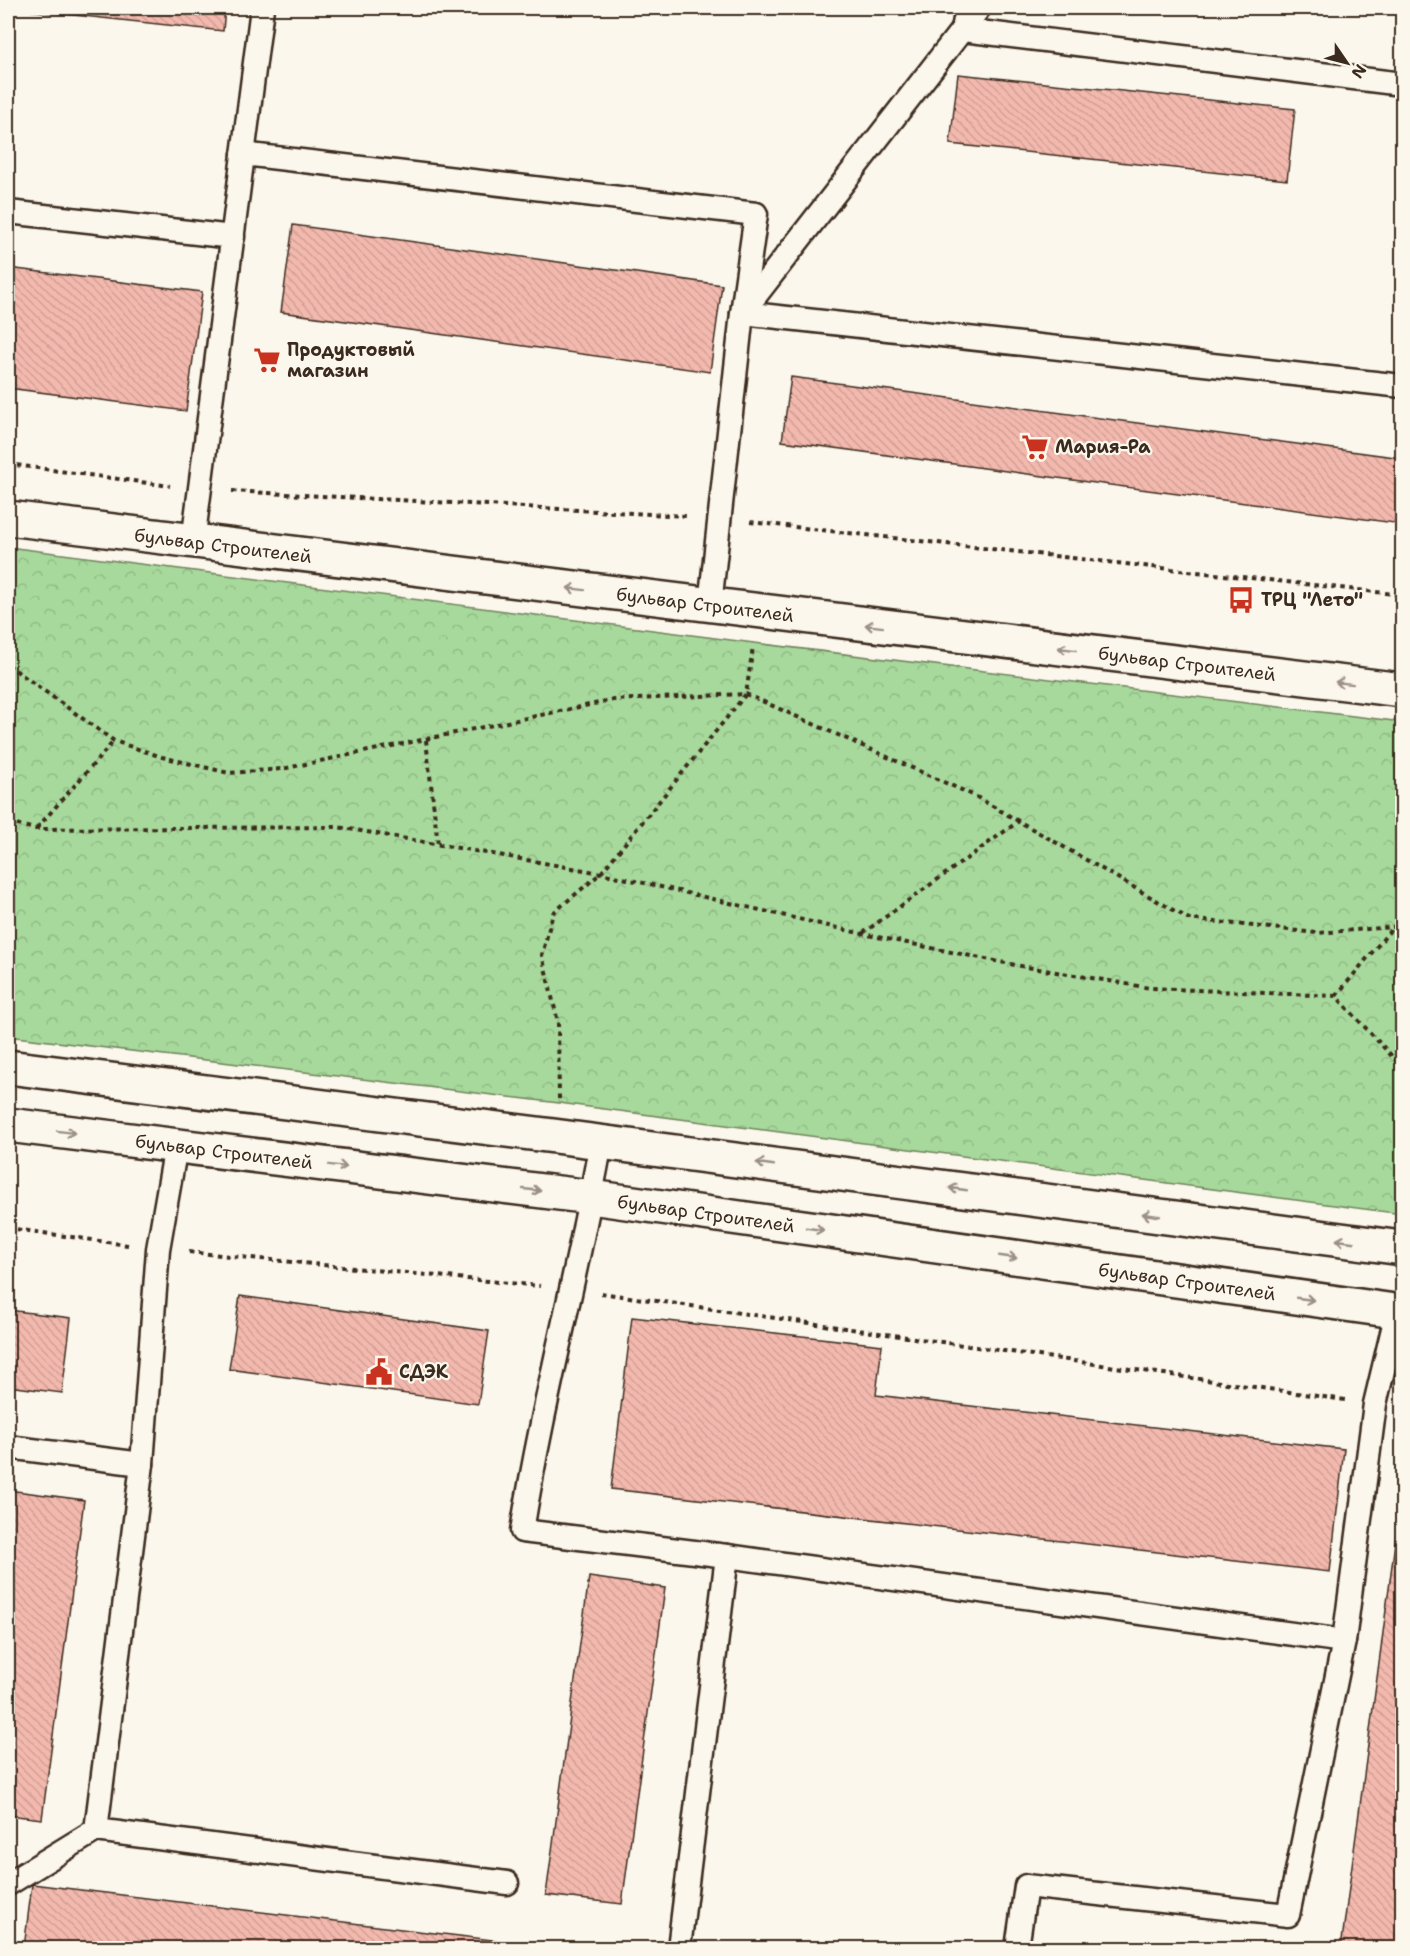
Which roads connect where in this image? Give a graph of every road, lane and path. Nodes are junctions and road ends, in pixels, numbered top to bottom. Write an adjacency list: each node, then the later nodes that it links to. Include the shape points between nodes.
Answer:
1 (262, 8): 6 (lane)
2 (967, 8): 4 (lane)
3 (979, 8): 4 (lane)
4 (963, 30): 5 (lane); 9 (lane)
5 (1402, 84)
6 (243, 154): 8 (lane); 9 (lane, via 756,214)
7 (8, 212): 8 (lane)
8 (232, 237): 12 (lane)
9 (742, 313): 10 (lane); 13 (lane)
10 (1402, 386)
11 (8, 518): 12 (main road, бульвар Строителей)
12 (193, 542): 13 (main road, бульвар Строителей, one-way to 12)
13 (710, 605): 16 (main road, бульвар Строителей, one-way to 13)
14 (754, 643): 17 (path)
15 (8, 664): 19 (path)
16 (1402, 690)
17 (746, 694): 18 (path, via 613,700); 20 (path, via 975,796); 24 (path)
18 (426, 740): 19 (path, via 282,769 229,773); 23 (path)
19 (114, 741): 22 (path)
20 (1019, 821): 26 (path, via 1189,919 1317,933); 27 (path)
21 (8, 823): 22 (path)
22 (36, 829): 23 (path, via 338,828)
23 (438, 845): 24 (path)
24 (601, 873): 27 (path); 31 (path, via 553,913 542,956 558,1022)
25 (1402, 921): 26 (path)
26 (1393, 927): 28 (path)
27 (863, 934): 28 (path, via 1150,988)
28 (1336, 996): 30 (path)
29 (8, 1067): 33 (main road)
30 (1402, 1067)
31 (559, 1103)
32 (8, 1125): 34 (main road, бульвар Строителей, one-way to 34)
33 (601, 1142): 35 (lane); 37 (main road, one-way to 33)
34 (176, 1146): 35 (main road, бульвар Строителей, one-way to 35); 38 (lane)
35 (591, 1197): 39 (lane); 40 (main road, бульвар Строителей, one-way to 40)
36 (8, 1228): 38 (path)
37 (1402, 1248)
38 (158, 1249): 39 (path); 43 (lane)
39 (573, 1289): 41 (path); 44 (lane, via 535,1452 522,1531)
40 (1400, 1312): 41 (lane)
41 (1375, 1404): 45 (lane)
42 (8, 1447): 43 (lane)
43 (142, 1464): 46 (lane)
44 (727, 1556): 45 (lane); 49 (lane)
45 (1344, 1641): 50 (lane, via 1288,1915 1026,1886)
46 (96, 1830): 47 (lane); 48 (lane)
47 (507, 1883)
48 (8, 1884)
49 (679, 1948)
50 (1017, 1948)

